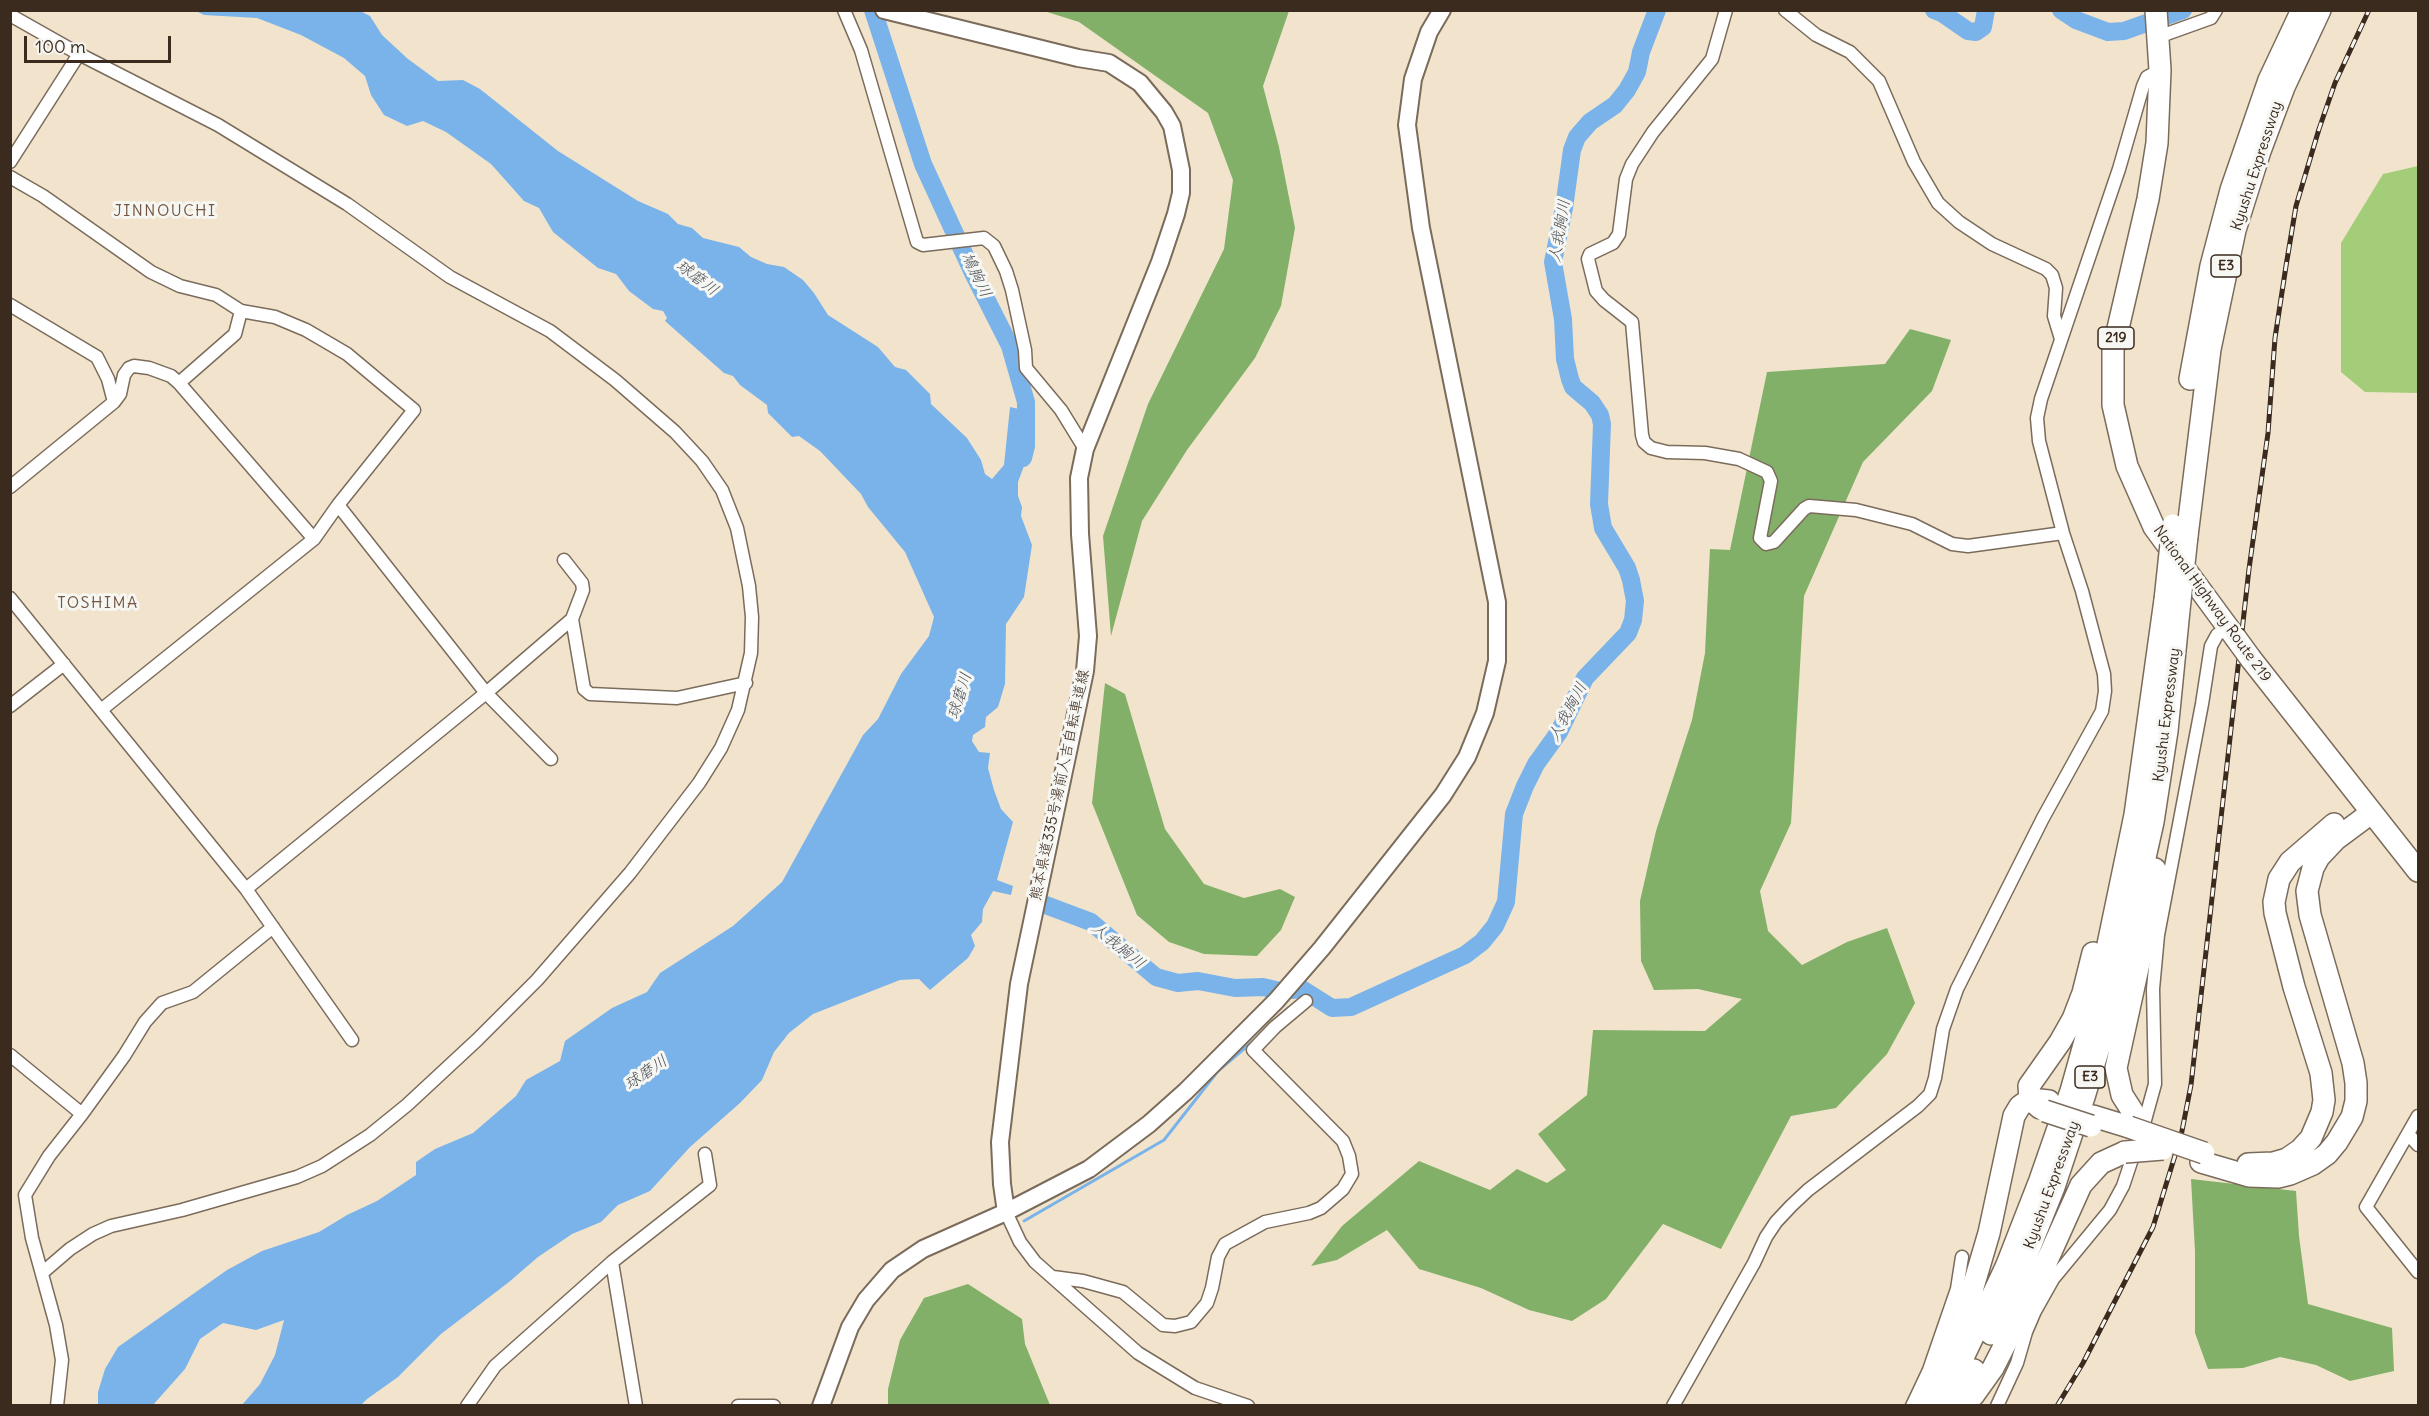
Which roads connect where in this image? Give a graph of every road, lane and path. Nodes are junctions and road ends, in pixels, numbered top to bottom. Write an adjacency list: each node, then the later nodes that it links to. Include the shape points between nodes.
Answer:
1 (844, 10): 21 (street, via 861,50 917,242 923,245 984,238 994,246 1006,271 1026,368 1061,410)
2 (1442, 10): 55 (main road, via 1429,32 1413,79 1407,125 1420,228 1497,602 1497,661 1485,713 1467,757 1443,795 1322,948 1239,1039 1119,1148 1089,1169)
3 (1726, 10): 25 (street, via 1712,60 1632,164 1618,234 1613,243 1590,254 1588,259 1596,291 1632,321 1644,442 1667,452 1739,459 1767,472 1771,481 1760,538 1766,544 1774,542 1809,506 1856,510 1912,524 1952,544 1968,546)
4 (1785, 10): 18 (street, via 1816,35 1850,52 1879,81 1914,162 1938,202 1992,244 2052,274 2056,288 2054,316)
5 (2156, 10): 11 (highway, National Highway Route 219 / 219)
6 (2216, 10): 11 (street, via 2211,18)
7 (2302, 10): 24 (highway, Kyushu Expressway / E3, via 2269,80 2246,144 2211,266 2191,377)
8 (2320, 10): 24 (highway, Kyushu Expressway / E3, via 2284,87 2235,230 2210,349)
9 (885, 11): 21 (main road, 熊本県道335号湯前人吉自転車道線, via 1109,63 1140,83 1172,126 1182,170 1176,214)
10 (10, 15): 12 (street)
11 (2158, 37): 13 (highway, National Highway Route 219 / 219)
12 (80, 54): 14 (street); 33 (street, via 219,125 347,204 450,277 550,331 675,432 722,490 738,528 752,617)
13 (2160, 70): 18 (street, via 2147,77 2143,86); 31 (highway, National Highway Route 219 / 219, via 2157,143 2148,199 2113,350 2113,405 2127,466 2154,527)
14 (10, 162)
15 (10, 177): 17 (street, via 151,272 180,286 216,295)
16 (10, 305): 20 (street, via 97,357)
17 (241, 311): 19 (street, via 235,334); 23 (street, via 275,317 306,330 347,354 414,410)
18 (2061, 339): 25 (street, via 2037,418 2039,441)
19 (179, 383): 20 (street, via 171,376 134,366 125,373); 26 (street)
20 (114, 402): 22 (street)
21 (1085, 449): 55 (main road, 熊本県道335号湯前人吉自転車道線, via 1079,498 1088,636 1085,671 1019,984 1000,1142)
22 (10, 487)
23 (338, 506): 26 (street); 34 (street)
24 (2180, 531): 29 (highway, Kyushu Expressway / E3, bridge)
25 (2063, 533): 68 (street, via 2104,674 2099,719 2043,818 1957,989 1943,1029 1930,1094 1808,1190 1776,1222)
26 (314, 539): 36 (street)
27 (564, 560): 30 (street, via 583,590)
28 (10, 598): 32 (street)
29 (2172, 605): 37 (highway, Kyushu Expressway / E3); 40 (highway, Kyushu Expressway / E3)
30 (572, 619): 33 (street, via 584,689 590,694 677,698); 34 (street)
31 (2231, 632): 39 (highway, National Highway Route 219 / 219, bridge); 74 (street, via 2217,635 2211,646 2158,935 2153,989 2155,1084 2146,1119 2123,1186 2110,1210 2053,1279 2026,1332)
32 (64, 664): 35 (street); 36 (street)
33 (746, 683): 59 (street, via 721,748 676,815 630,873 537,980 407,1105 322,1166 194,1207 111,1226 70,1249)
34 (486, 693): 38 (street); 42 (street)
35 (10, 706)
36 (101, 710): 42 (street)
37 (2167, 731): 50 (highway, via 2150,913 2116,1068); 72 (highway, Kyushu Expressway / E3, via 2134,912 2084,1097 2019,1274)
38 (551, 759)
39 (2366, 807): 41 (highway, National Highway Route 219 / 219); 54 (highway, via 2298,853 2284,870 2276,891 2275,913 2323,1086 2318,1125 2311,1138 2287,1159 2242,1164); 54 (highway, via 2319,857 2307,891 2310,915 2354,1063 2356,1101 2352,1117 2327,1154 2290,1174 2248,1176)
40 (2135, 815): 47 (highway, via 2073,1019 2029,1086); 71 (highway, Kyushu Expressway / E3, via 2096,1002 2071,1091 2006,1267)
41 (2418, 871)
42 (246, 889): 43 (street)
43 (273, 927): 45 (street); 48 (street, via 193,992 162,1003)
44 (1306, 1001): 60 (street, via 1253,1050 1343,1141 1352,1174 1343,1189 1321,1208 1265,1222 1225,1244 1207,1303 1191,1322 1163,1325 1123,1292)
45 (352, 1040)
46 (10, 1055): 48 (street)
47 (2041, 1104): 50 (highway, bridge); 70 (highway, via 2020,1106 2014,1116 1989,1233 1963,1321)
48 (82, 1114): 59 (street, via 25,1195)
49 (2418, 1116): 51 (street)
50 (2129, 1133): 54 (highway); 73 (highway, via 2081,1185 2004,1347)
51 (2409, 1135): 52 (street); 58 (street, via 2366,1207)
52 (2418, 1145)
53 (705, 1154): 57 (street, via 710,1185)
54 (2203, 1158)
55 (1006, 1212): 60 (street, via 1020,1242); 66 (main road, via 923,1249 892,1270 866,1300 850,1327)
56 (1962, 1257): 69 (street, via 1957,1289 1940,1340)
57 (612, 1262): 62 (street, via 495,1366); 63 (street)
58 (2418, 1272)
59 (42, 1273): 61 (street, via 62,1360)
60 (1053, 1277): 67 (street, via 1138,1353 1195,1388)
61 (57, 1406)
62 (467, 1406)
63 (636, 1406)
64 (738, 1406): 65 (street)
65 (774, 1406)
66 (821, 1406)
67 (1248, 1406)
68 (1673, 1406)
69 (1912, 1406)
70 (1926, 1406)
71 (1940, 1406)
72 (1957, 1406)
73 (1966, 1406)
74 (1997, 1406)

